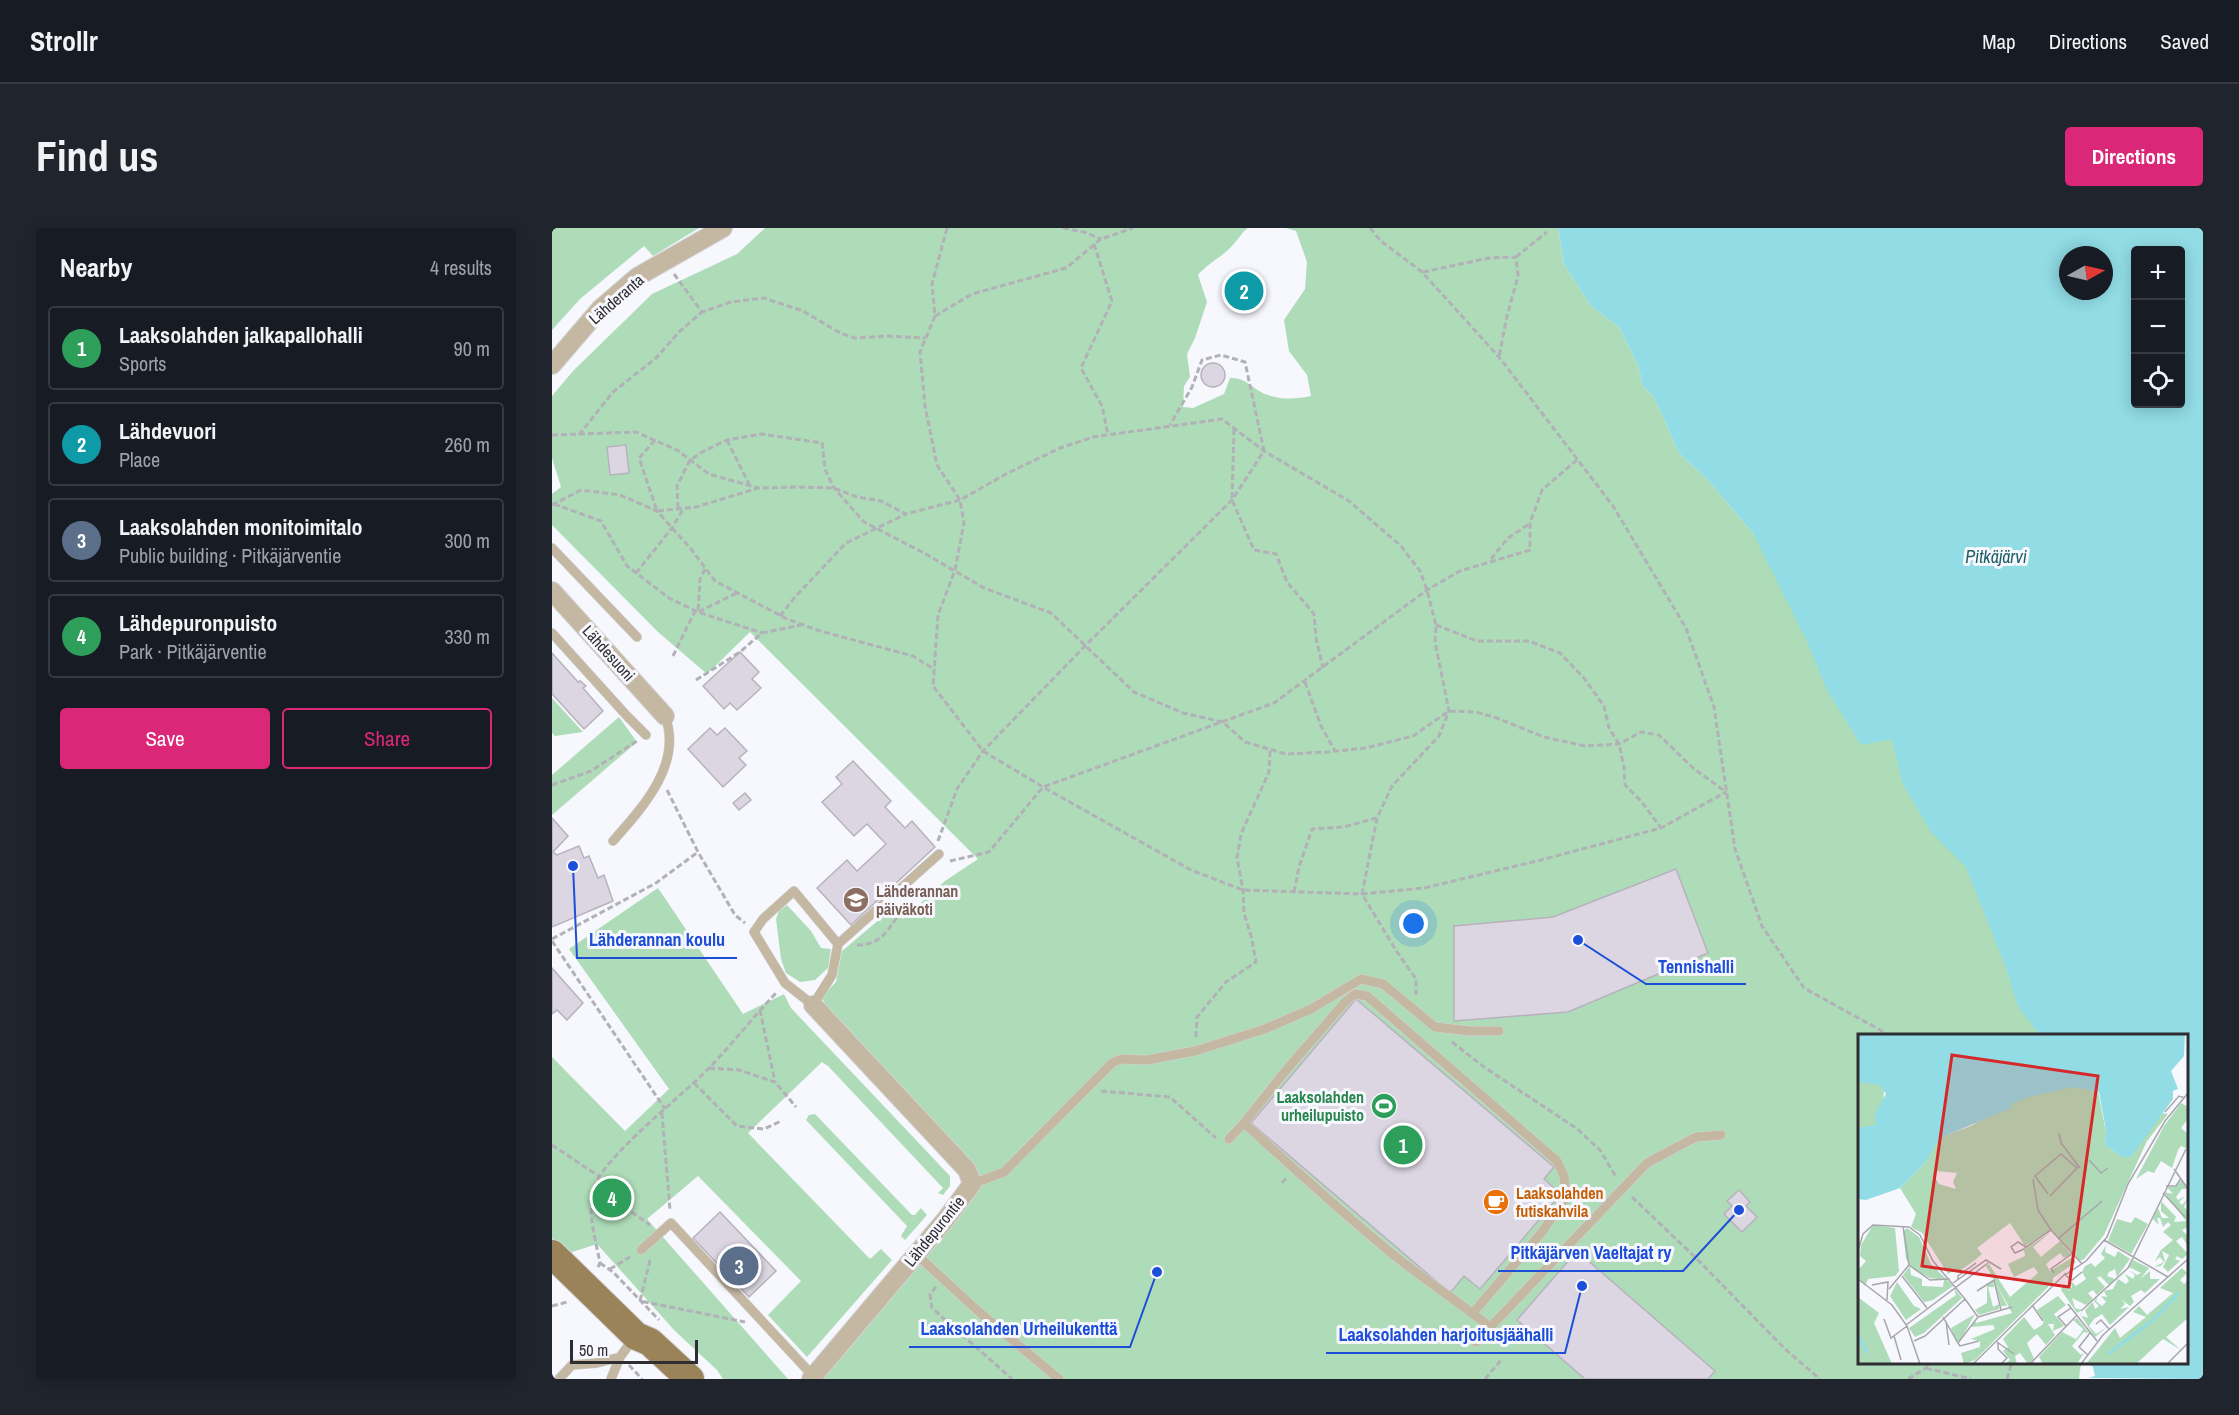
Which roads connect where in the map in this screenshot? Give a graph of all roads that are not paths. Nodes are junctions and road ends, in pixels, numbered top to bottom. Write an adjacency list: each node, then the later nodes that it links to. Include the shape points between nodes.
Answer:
1 (723, 228): 2 (street, Lähderanta, via 636,278 600,309)
2 (552, 365)
3 (552, 548): 6 (lane)
4 (552, 591): 7 (street, Lähdesuoni)
5 (552, 633): 8 (lane)
6 (637, 637)
7 (665, 716): 9 (lane, via 669,749 661,779)
8 (646, 735)
9 (613, 841)
10 (939, 854): 11 (lane)
11 (838, 944): 12 (lane, via 832,975); 12 (lane, via 795,891 763,918 754,932 785,983)
12 (813, 1005): 17 (street, Lähdepurontie, via 968,1170)
13 (1499, 1031): 17 (lane, via 1435,1027 1383,984 1361,979 1311,1009 1265,1029 1195,1051 1112,1063 1004,1172)
14 (1244, 1123): 16 (lane); 21 (lane, via 1393,1254); 21 (lane, via 1346,1001 1355,994 1367,996 1557,1161 1564,1176 1566,1197 1542,1232)
15 (1721, 1135): 22 (lane, via 1696,1137 1647,1163)
16 (1226, 1142)
17 (972, 1184): 20 (street, Lähdepurontie)
18 (641, 1250): 25 (lane, via 671,1223)
19 (552, 1254): 24 (main road)
20 (916, 1254): 25 (street, Lähdepurontie); 30 (lane)
21 (1473, 1313): 22 (lane)
22 (1490, 1327): 23 (lane)
23 (1476, 1342)
24 (628, 1346): 26 (lane, via 597,1363 572,1365); 27 (lane); 28 (main road, via 639,1348); 29 (main road, via 650,1342)
25 (812, 1378)
26 (559, 1379)
27 (611, 1379)
28 (666, 1379)
29 (690, 1379)
30 (1059, 1379)

